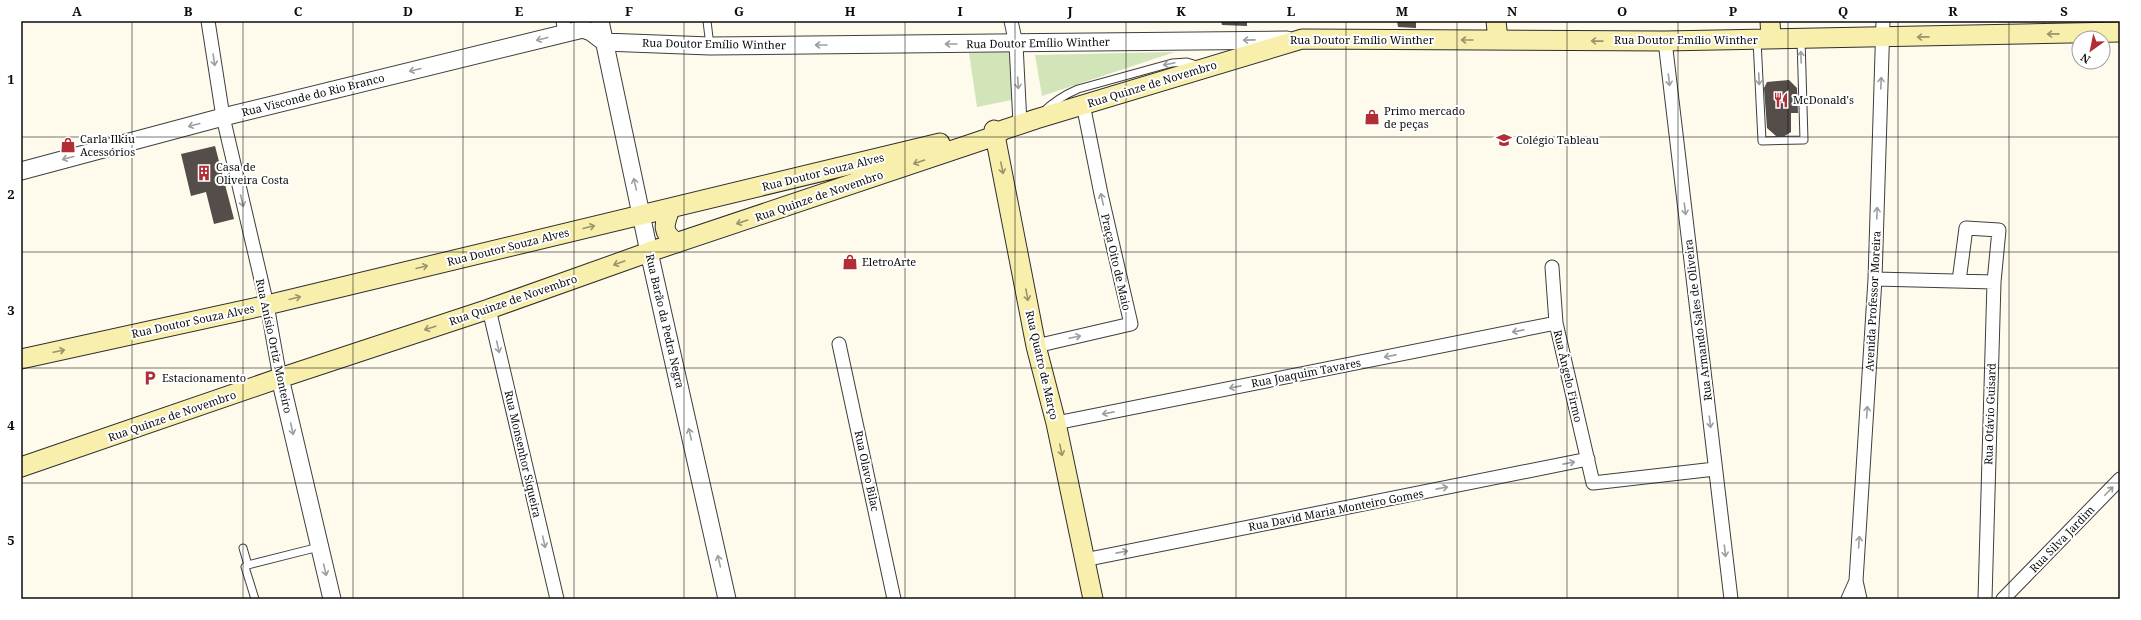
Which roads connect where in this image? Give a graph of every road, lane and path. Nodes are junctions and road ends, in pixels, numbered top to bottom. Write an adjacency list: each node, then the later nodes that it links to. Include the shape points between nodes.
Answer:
1 (208, 21): 19 (street, Rua Anísio Ortiz Monteiro, one-way to 19)
2 (600, 21): 13 (street, Rua Barão da Pedra Negra)
3 (707, 21): 16 (lane)
4 (1011, 21): 15 (street, Rua Quatro de Março)
5 (1496, 21): 12 (main road)
6 (564, 27): 13 (street, Rua Visconde do Rio Branco, via 591,32); 19 (street, Rua Visconde do Rio Branco, one-way to 19)
7 (1883, 29): 8 (main road, Rua Doutor Emílio Winther, one-way to 7); 10 (main road, Rua Doutor Emílio Winther); 27 (street, Avenida Professor Moreira, one-way to 7)
8 (2120, 32)
9 (1766, 33): 10 (main road, Rua Doutor Emílio Winther); 10 (lane, one-way to 10, via 1762,141 1804,140); 14 (main road, Rua Doutor Emílio Winther)
10 (1801, 39)
11 (1302, 40): 12 (main road, Rua Doutor Emílio Winther, one-way to 11); 15 (street, Rua Doutor Emílio Winther, one-way to 15); 17 (main road, Rua Quinze de Novembro)
12 (1498, 40): 14 (main road, Rua Doutor Emílio Winther, one-way to 12)
13 (604, 42): 16 (street, Rua Doutor Emílio Winther); 23 (street, Rua Barão da Pedra Negra, one-way to 13)
14 (1665, 42): 40 (street, Rua Armando Sales de Oliveira, one-way to 40)
15 (1016, 44): 16 (street, Rua Doutor Emílio Winther, one-way to 16); 20 (street, Rua Quatro de Março, one-way to 20)
16 (710, 46)
17 (1207, 67): 18 (main road, Rua Quinze de Novembro); 20 (lane, one-way to 20, via 1187,62 1172,63 1078,89 1064,94)
18 (1083, 104): 20 (main road, Rua Quinze de Novembro); 34 (street, Praça Oito de Maio, one-way to 18, via 1131,324)
19 (223, 117): 21 (street, Rua Visconde do Rio Branco, one-way to 21); 30 (street, Rua Anísio Ortiz Monteiro, one-way to 30)
20 (1010, 128): 22 (main road, Rua Doutor Souza Alves); 24 (main road, Rua Quinze de Novembro, one-way to 24); 34 (main road, Rua Quatro de Março, one-way to 34)
21 (21, 170)
22 (670, 209): 23 (main road, Rua Doutor Souza Alves); 24 (main road, via 664,223 669,238)
23 (642, 214): 25 (street, Rua Barão da Pedra Negra); 30 (main road, Rua Doutor Souza Alves, one-way to 23)
24 (677, 243): 25 (main road, Rua Quinze de Novembro)
25 (649, 252): 31 (main road, Rua Quinze de Novembro, one-way to 31); 50 (street, Rua Barão da Pedra Negra, one-way to 25)
26 (1552, 268): 32 (street, Rua Ângelo Firmo)
27 (1875, 279): 28 (street); 46 (street, Avenida Professor Moreira, one-way to 27)
28 (1959, 281): 29 (street); 29 (street, Rua Otávio Guisard, via 1966,228 1999,230)
29 (1994, 282): 56 (street, Rua Otávio Guisard)
30 (267, 305): 35 (main road, Rua Doutor Souza Alves, one-way to 30); 36 (street, Rua Anísio Ortiz Monteiro)
31 (489, 309): 36 (main road, Rua Quinze de Novembro, one-way to 36); 49 (street, Rua Monsenhor Siqueira, one-way to 49)
32 (1556, 323): 37 (street, Rua Joaquim Tavares, one-way to 37); 38 (street, Rua Ângelo Firmo)
33 (839, 344): 51 (street, Rua Olavo Bilac)
34 (1036, 346): 37 (main road, Rua Quatro de Março)
35 (21, 359)
36 (280, 378): 39 (main road, Rua Quinze de Novembro); 42 (street, Rua Anísio Ortiz Monteiro, one-way to 42)
37 (1056, 424): 44 (main road, Rua Quatro de Março, one-way to 44)
38 (1588, 459): 40 (street, Rua Ângelo Firmo, via 1593,483); 44 (street, Rua David Maria Monteiro Gomes, one-way to 38)
39 (21, 467)
40 (1715, 469): 53 (street, Rua Armando Sales de Oliveira, one-way to 53)
41 (2120, 479): 57 (street, Rua Silva Jardim, one-way to 41)
42 (320, 547): 45 (lane); 48 (street, Rua Anísio Ortiz Monteiro, one-way to 48)
43 (243, 548): 45 (lane)
44 (1084, 560): 52 (main road, Rua Quatro de Março)
45 (248, 565): 47 (lane, via 246,567)
46 (1856, 581): 54 (street); 55 (street)
47 (255, 599)
48 (332, 599)
49 (557, 599)
50 (727, 599)
51 (894, 599)
52 (1093, 599)
53 (1731, 599)
54 (1848, 599)
55 (1860, 599)
56 (1985, 599)
57 (2004, 599)

